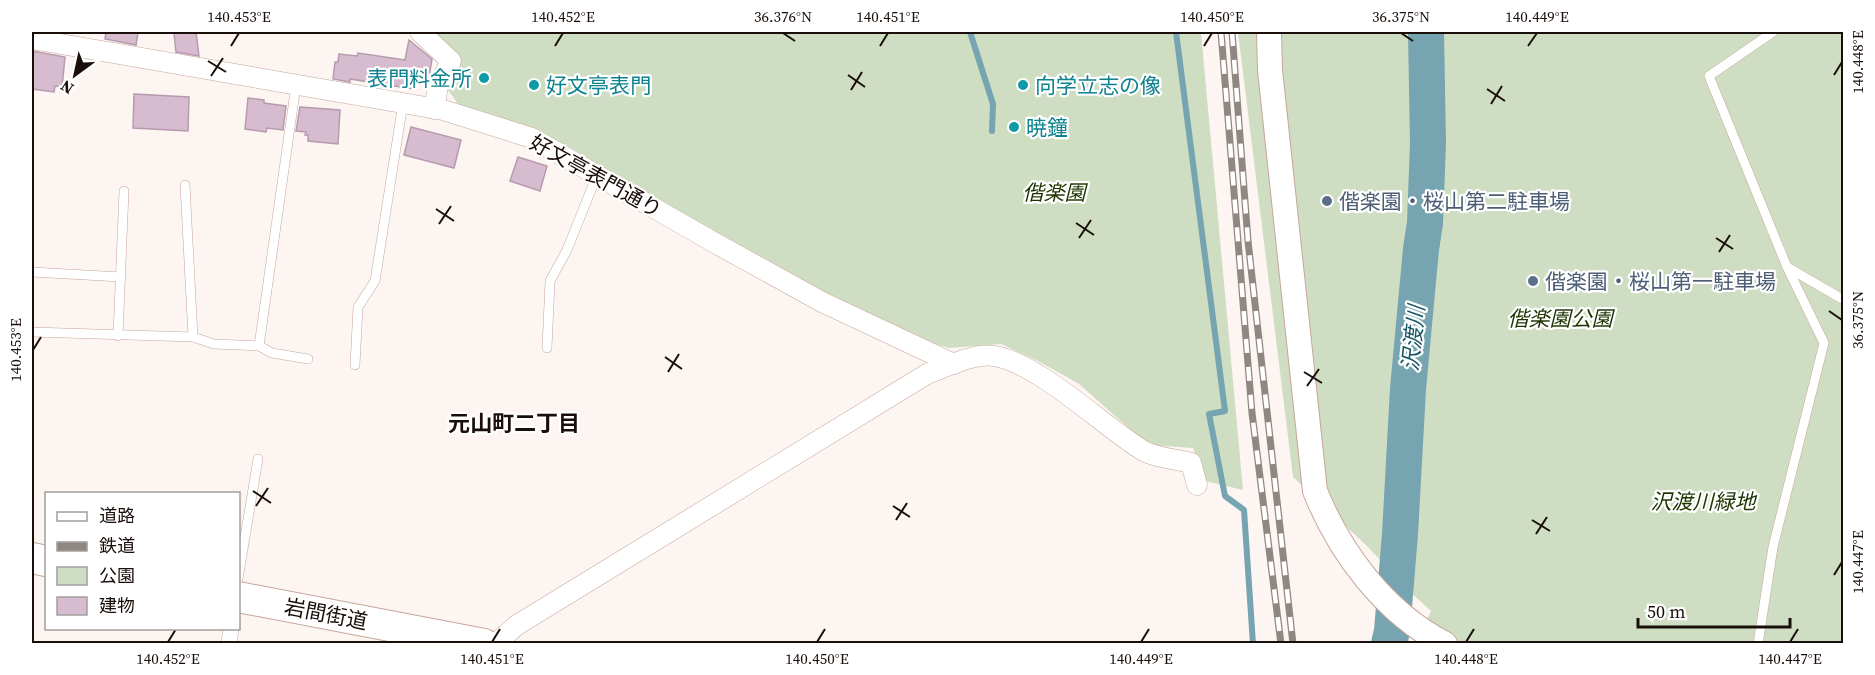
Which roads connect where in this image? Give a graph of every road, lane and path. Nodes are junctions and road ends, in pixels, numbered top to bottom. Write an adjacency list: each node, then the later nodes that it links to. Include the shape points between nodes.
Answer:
1 (420, 32): 7 (street, via 452,61 438,86)
2 (1269, 32): 27 (street, via 1315,491 1337,538 1363,574 1392,605)
3 (1773, 32): 11 (lane, via 1709,76)
4 (32, 39): 5 (street, 好文亭表門通り)
5 (296, 85): 6 (street, 好文亭表門通り); 18 (lane)
6 (403, 103): 7 (street, 好文亭表門通り); 22 (lane, via 375,281 358,308)
7 (434, 109): 8 (street, 好文亭表門通り, via 532,138)
8 (597, 175): 19 (lane, via 550,281); 21 (street, 好文亭表門通り, via 822,302)
9 (185, 185): 17 (lane)
10 (124, 191): 13 (lane)
11 (1787, 267): 14 (lane); 30 (lane, via 1824,343 1773,547)
12 (32, 272): 13 (lane)
13 (121, 277): 16 (lane)
14 (1844, 300)
15 (32, 332): 16 (lane)
16 (118, 336): 17 (lane)
17 (193, 337): 18 (lane, via 214,344)
18 (259, 346): 20 (lane, via 272,354)
19 (547, 348)
20 (308, 359)
21 (954, 364): 24 (street, via 993,356 1019,365 1143,451 1191,463); 29 (street, via 927,374 527,619)
22 (355, 365)
23 (258, 459): 25 (lane)
24 (1197, 485)
25 (240, 567)
26 (240, 597): 28 (main road, 岩間街道)
27 (1437, 639)
28 (484, 644)
29 (495, 644)
30 (1758, 644)

